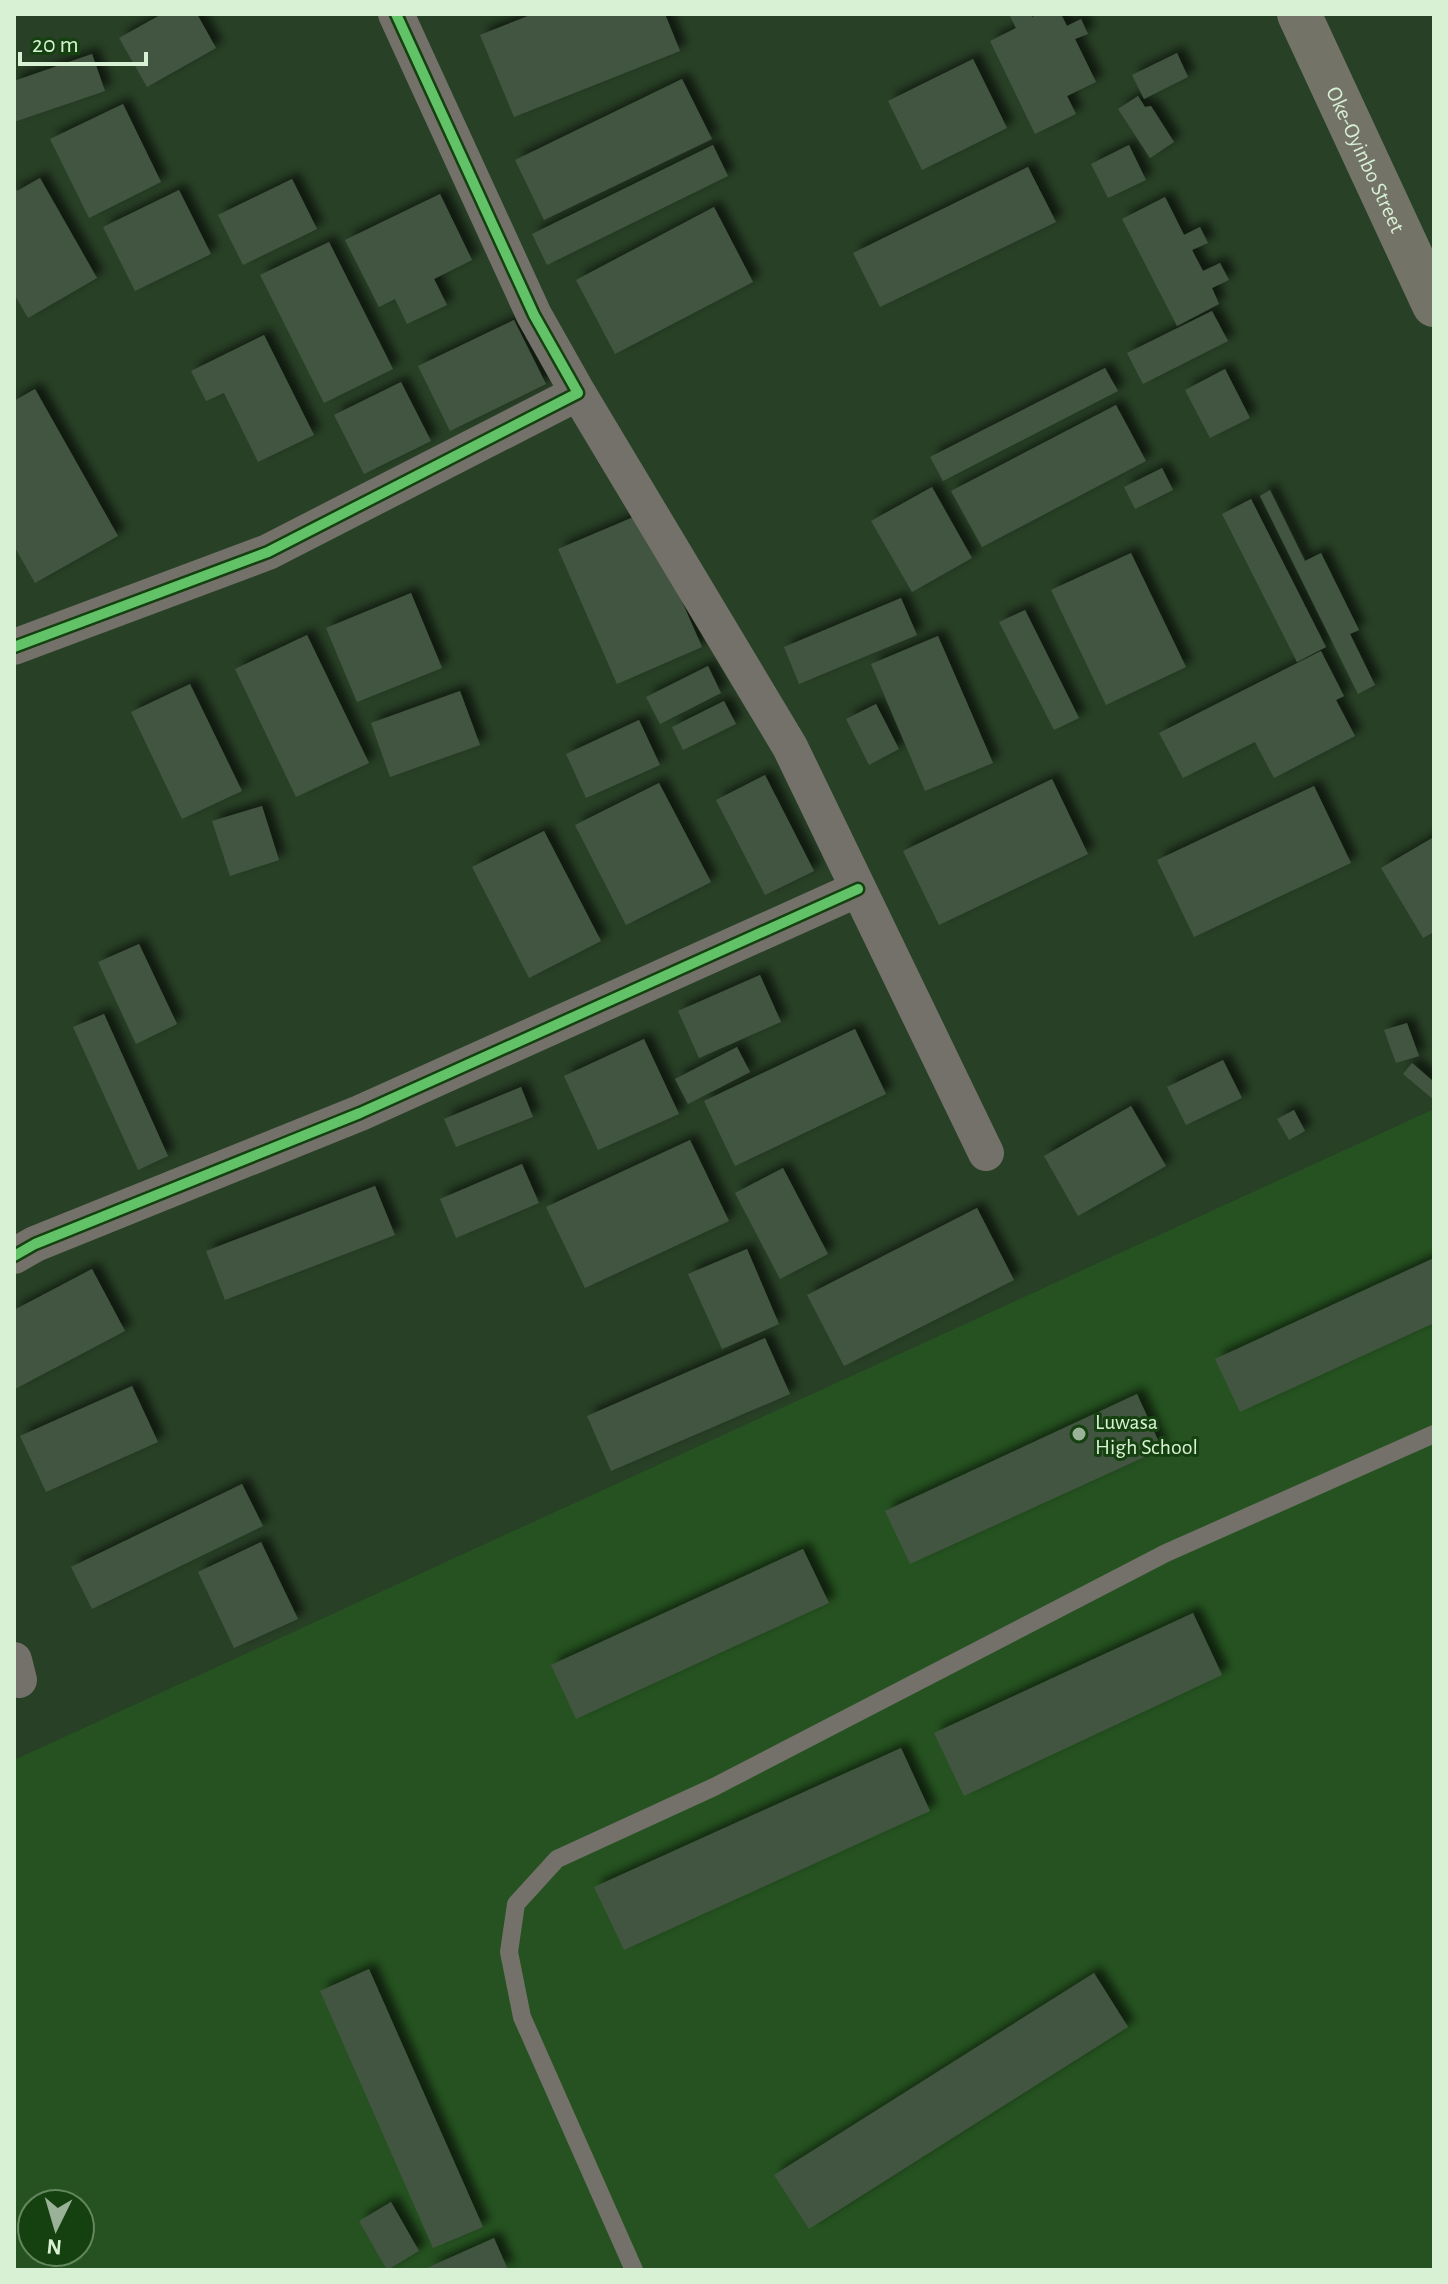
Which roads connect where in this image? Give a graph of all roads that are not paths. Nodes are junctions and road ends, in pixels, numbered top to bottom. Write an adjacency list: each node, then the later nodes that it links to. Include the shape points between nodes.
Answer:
1 (396, 14): 4 (street, via 534,315)
2 (1299, 14): 3 (main road, Oke-Oyinbo Street)
3 (1434, 305)
4 (578, 393): 5 (street, via 268,552); 6 (street, via 790,747)
5 (14, 647)
6 (858, 889): 7 (street); 8 (street, via 360,1113)
7 (986, 1153)
8 (14, 1256)
9 (1434, 1434): 10 (lane, via 1166,1553 714,1787 557,1859 516,1904 509,1952 522,2017)
10 (634, 2270)

